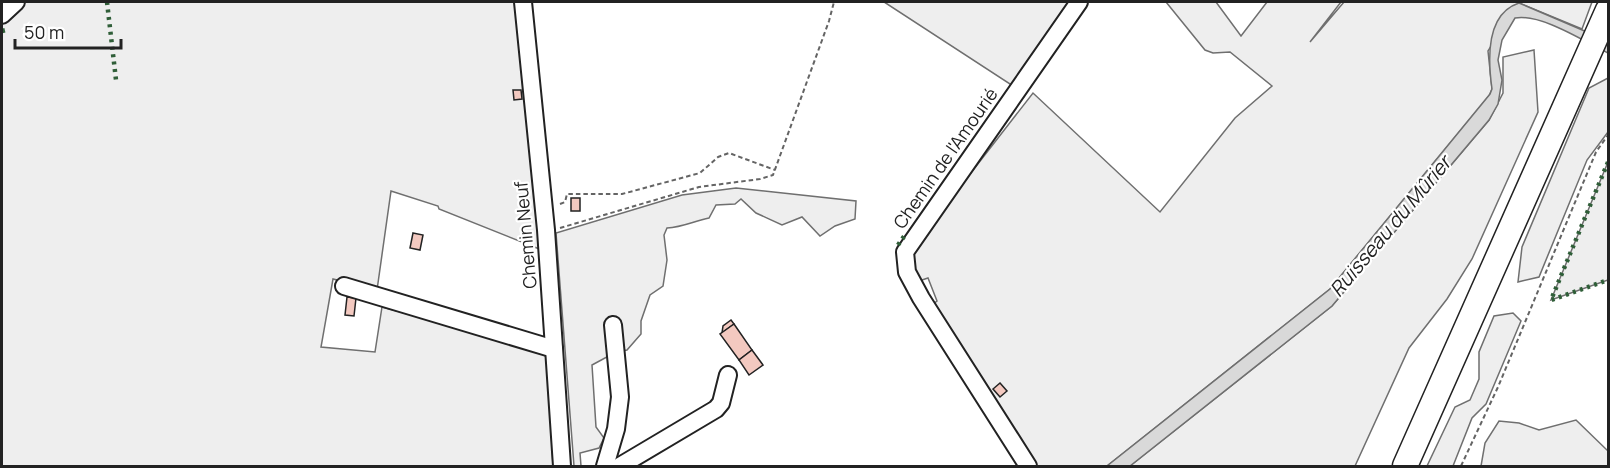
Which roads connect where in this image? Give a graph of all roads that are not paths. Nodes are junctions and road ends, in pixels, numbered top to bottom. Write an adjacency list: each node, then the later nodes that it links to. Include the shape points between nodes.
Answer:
1 (16, 2): 5 (street)
2 (523, 2): 8 (street, Chemin Neuf)
3 (1079, 2): 14 (street, Chemin de l'Amourié, via 905,252 907,272 921,298)
4 (1608, 9): 10 (highway)
5 (2, 15)
6 (344, 286): 8 (street)
7 (613, 325): 12 (street, via 620,397 616,429)
8 (554, 349): 11 (street, Chemin Neuf)
9 (728, 375): 13 (street, via 716,409)
10 (1438, 388): 15 (highway); 16 (highway)
11 (561, 466)
12 (604, 466)
13 (620, 466)
14 (1028, 466)
15 (1397, 466)
16 (1405, 466)

